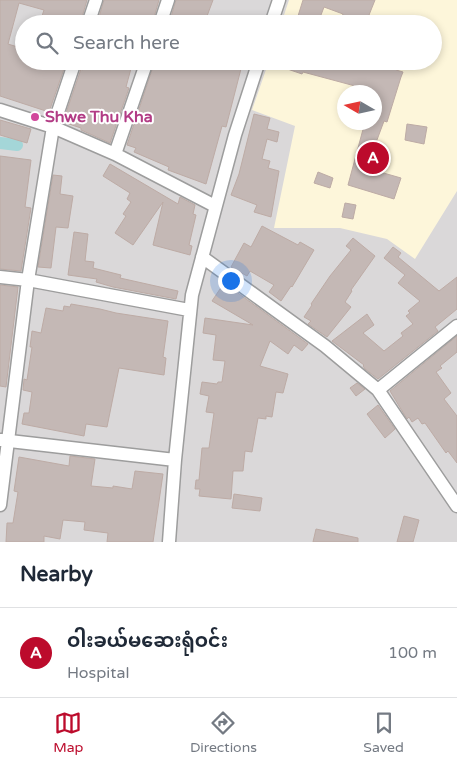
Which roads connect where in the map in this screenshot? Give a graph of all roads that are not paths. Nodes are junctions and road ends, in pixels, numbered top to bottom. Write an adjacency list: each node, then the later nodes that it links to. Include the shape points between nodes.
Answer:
1 (96, 0): 4 (street)
2 (168, 0): 5 (street)
3 (279, 0): 6 (street)
4 (91, 15)
5 (163, 15)
6 (274, 15)
7 (72, 70): 11 (street)
8 (144, 70): 12 (street)
9 (256, 70): 13 (street)
10 (0, 110): 11 (street)
11 (53, 127): 12 (street); 16 (street)
12 (116, 154): 13 (street)
13 (215, 206): 14 (street)
14 (202, 257): 17 (street); 19 (street, via 325,346)
15 (0, 277): 16 (street)
16 (28, 280): 17 (street); 20 (street)
17 (189, 310): 21 (street)
18 (457, 326): 19 (street)
19 (378, 390): 23 (street)
20 (4, 440): 21 (street); 22 (street)
21 (175, 460): 24 (street)
22 (0, 505)
23 (457, 506)
24 (169, 542)

